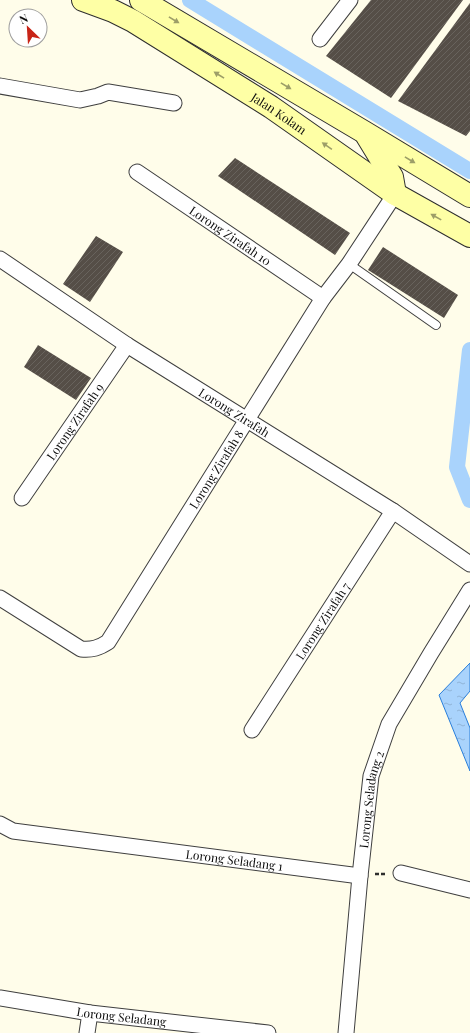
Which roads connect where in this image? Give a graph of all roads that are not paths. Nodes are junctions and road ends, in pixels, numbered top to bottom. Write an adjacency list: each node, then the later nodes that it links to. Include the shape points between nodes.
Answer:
1 (83, 0): 9 (main road, Jalan Kolam, one-way to 1, via 271,107 133,21)
2 (140, 0): 7 (main road, one-way to 7)
3 (350, 0): 4 (street)
4 (320, 39)
5 (0, 86): 6 (street, via 80,100 108,92)
6 (174, 103)
7 (364, 132): 9 (main road, via 392,177); 10 (main road, one-way to 10)
8 (137, 172): 14 (street, Lorong Zirafah 10)
9 (395, 194): 11 (main road, Jalan Kolam, one-way to 9); 13 (street, Lorong Zirafah 8)
10 (470, 196)
11 (470, 236)
12 (0, 259): 16 (street, Lorong Zirafah)
13 (349, 264): 14 (street, Lorong Zirafah 8); 15 (lane)
14 (323, 298): 17 (street, Lorong Zirafah 8)
15 (436, 325)
16 (127, 346): 17 (street, Lorong Zirafah); 18 (street, Lorong Zirafah 9)
17 (247, 420): 19 (street, Lorong Zirafah); 22 (street, Lorong Zirafah 8, via 108,642 92,650 81,649)
18 (22, 498)
19 (393, 512): 20 (street, Lorong Zirafah); 23 (street, Lorong Zirafah 7)
20 (470, 564)
21 (470, 590): 26 (street, Lorong Seladang 2, via 389,724 370,776)
22 (0, 598)
23 (252, 730)
24 (0, 824): 26 (street, Lorong Seladang 1, via 13,831)
25 (401, 873): 27 (street)
26 (360, 876): 33 (street, Lorong Seladang 2)
27 (470, 890)
28 (0, 998): 29 (street, Lorong Seladang)
29 (90, 1013): 30 (street, Lorong Seladang); 31 (street)
30 (249, 1032): 32 (street, Lorong Seladang)
31 (87, 1033)
32 (268, 1033)
33 (346, 1033)

